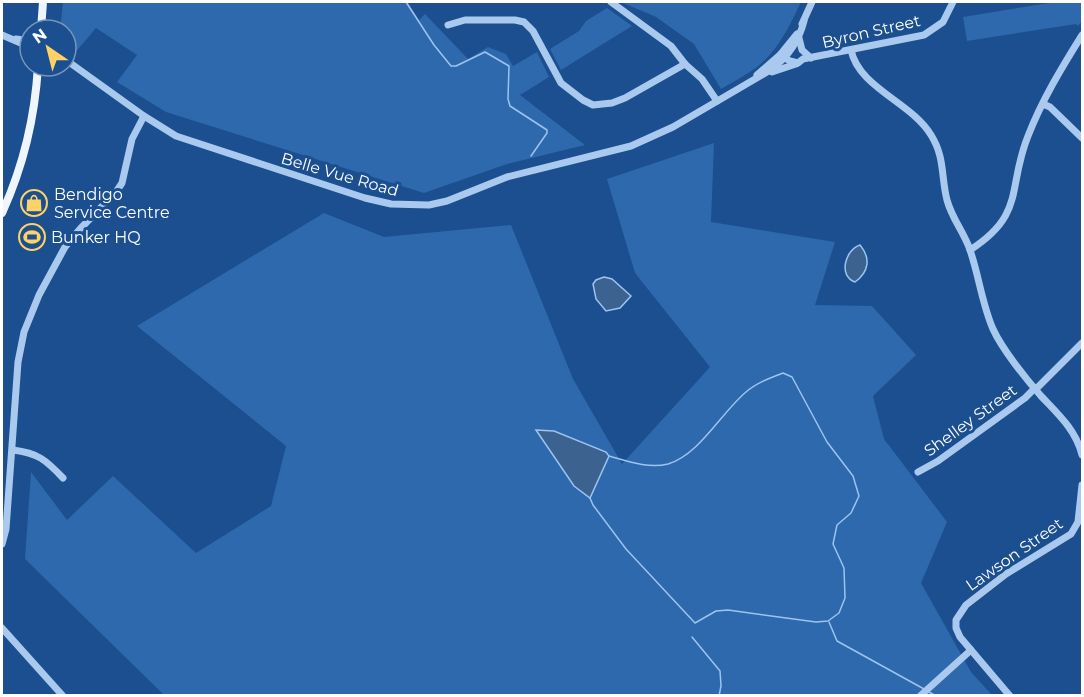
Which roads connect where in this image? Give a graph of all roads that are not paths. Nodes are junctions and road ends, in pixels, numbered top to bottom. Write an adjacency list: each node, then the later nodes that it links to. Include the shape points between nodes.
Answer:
1 (43, 2): 5 (main road)
2 (611, 2): 17 (street, via 672,46)
3 (812, 2): 6 (street)
4 (953, 2): 14 (street, Byron Street, via 937,27 916,38)
5 (42, 18)
6 (804, 21): 10 (street, Belle Vue Road); 15 (street)
7 (448, 25): 17 (street, via 465,20 524,22 533,31 561,83 593,105 625,98)
8 (1083, 34): 23 (street)
9 (2, 35): 11 (street)
10 (799, 38): 15 (street, Belle Vue Road); 16 (street, Byron Street)
11 (14, 39): 12 (street); 13 (street)
12 (18, 39)
13 (18, 41)
14 (851, 51): 16 (street, Byron Street); 27 (street, via 862,74 916,116 932,136 942,159 949,208)
15 (784, 54): 16 (street, Byron Street); 19 (street, Belle Vue Road); 21 (street, Belle Vue Road)
16 (804, 60): 19 (street, Byron Street)
17 (685, 64): 22 (street)
18 (78, 69): 24 (street, Belle Vue Road)
19 (764, 75): 21 (street, Belle Vue Road)
20 (37, 78): 26 (main road, via 26,146)
21 (753, 79): 22 (street, Belle Vue Road)
22 (717, 101): 24 (street, Belle Vue Road, via 641,142 507,177 447,201 410,206 365,198 219,152 176,136)
23 (1043, 104): 25 (street); 27 (street, via 1023,148 1006,217 995,232)
24 (144, 116): 30 (street, via 132,139 123,183 65,247 28,319 20,352)
25 (1083, 138)
26 (2, 213)
27 (970, 250): 29 (street, via 993,329)
28 (1083, 344): 29 (street, Shelley Street)
29 (1035, 389): 31 (street, via 1074,433); 32 (street, Shelley Street)
30 (13, 450): 33 (street, via 39,456); 35 (street)
31 (1083, 454)
32 (918, 472)
33 (63, 478)
34 (1083, 485): 37 (street, Lawson Street, via 1078,522 1071,534 1006,574 959,613 958,632)
35 (2, 544)
36 (3, 633): 38 (street)
37 (971, 650): 39 (street); 40 (street, Lawson Street)
38 (63, 696)
39 (920, 696)
40 (1010, 696)

